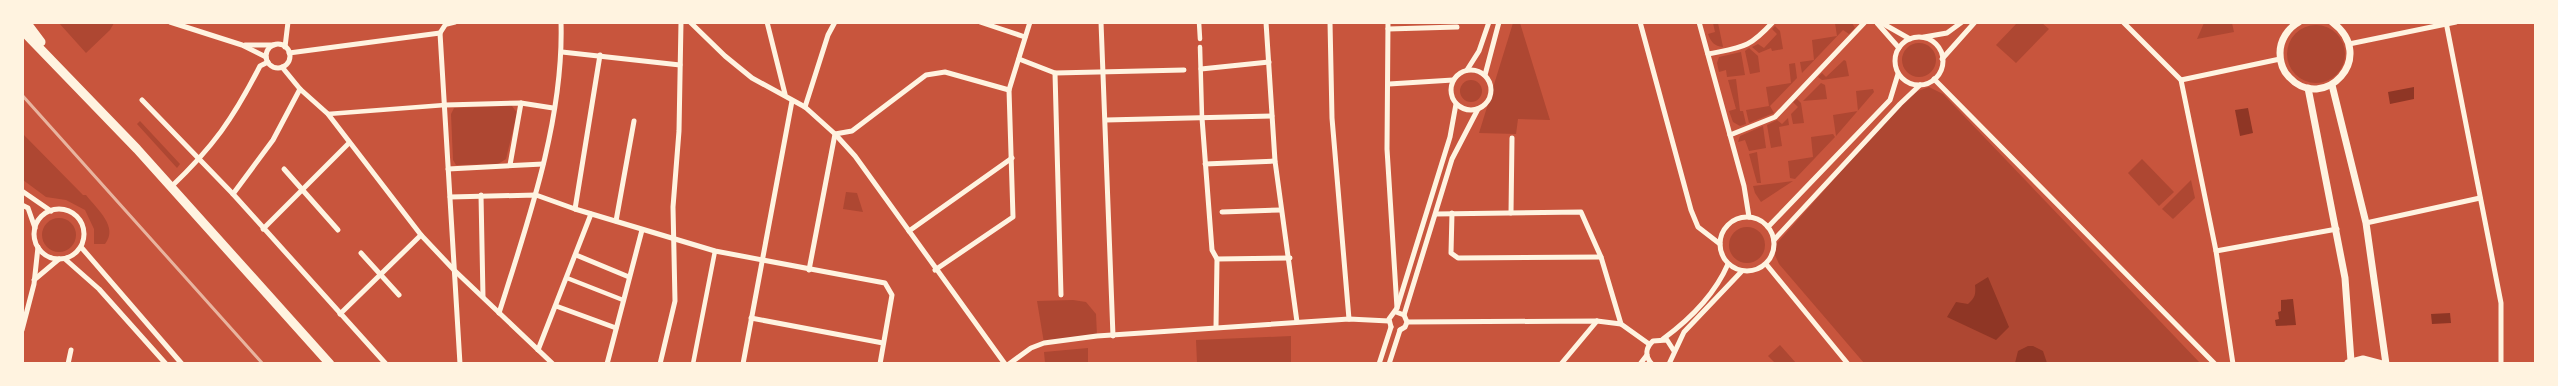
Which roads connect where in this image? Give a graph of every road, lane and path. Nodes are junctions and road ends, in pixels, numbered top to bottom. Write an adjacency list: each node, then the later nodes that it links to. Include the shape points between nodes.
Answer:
1 (26, 22): 65 (main road)
2 (170, 22): 41 (street)
3 (288, 22): 43 (street)
4 (455, 22): 29 (street)
5 (561, 22): 46 (street)
6 (681, 22): 55 (street)
7 (690, 22): 74 (street, via 752,78)
8 (767, 22): 74 (street)
9 (835, 22): 80 (street)
10 (980, 22): 36 (street)
11 (1030, 22): 36 (street)
12 (1101, 22): 60 (street)
13 (1199, 22): 38 (street)
14 (1266, 22): 54 (street)
15 (1330, 22): 163 (street, via 1332,118)
16 (1388, 22): 33 (street)
17 (1489, 22): 59 (street, via 1479,51)
18 (1499, 22): 63 (street)
19 (1640, 22): 130 (street, via 1691,210 1698,227)
20 (1699, 22): 48 (street)
21 (1773, 22): 48 (street, via 1755,42)
22 (1864, 22): 89 (street, via 1775,116)
23 (1878, 22): 39 (street); 45 (street)
24 (1962, 22): 37 (street, via 1947,33)
25 (1975, 22): 51 (street)
26 (2123, 22): 67 (street)
27 (2332, 22): 40 (street, via 2343,32)
28 (2456, 22): 31 (street)
29 (447, 23): 35 (street)
30 (2296, 23): 52 (street, via 2282,40)
31 (2446, 24): 40 (street); 107 (street)
32 (1457, 27): 33 (street)
33 (1388, 29): 68 (street)
34 (22, 30): 65 (main road)
35 (440, 33): 47 (street); 78 (street)
36 (1024, 37): 50 (street)
37 (1922, 38): 39 (street); 51 (street, via 1937,46)
38 (1200, 39)
39 (1910, 39): 45 (street)
40 (2349, 44): 70 (street, via 2351,56 2348,67)
41 (242, 45): 42 (street); 53 (street)
42 (274, 45): 43 (street); 53 (street, via 268,50)
43 (285, 47): 47 (street)
44 (1200, 47): 57 (street)
45 (1899, 48): 62 (street, via 1895,60)
46 (562, 52): 49 (street); 81 (street)
47 (289, 53): 56 (street, via 288,62)
48 (1708, 54): 89 (street)
49 (600, 55): 55 (street); 109 (street)
50 (1019, 59): 61 (street); 73 (street)
51 (1942, 59): 64 (street)
52 (2280, 59): 67 (street); 71 (street, via 2293,81)
53 (267, 60): 56 (street, via 273,67); 93 (street, via 260,66 225,130)
54 (1269, 62): 57 (street); 84 (street)
55 (680, 65): 128 (street, via 673,207)
56 (282, 67): 72 (street)
57 (1201, 69): 85 (street)
58 (1184, 70): 60 (street)
59 (1467, 70): 63 (street, via 1480,71); 66 (street)
60 (1105, 72): 61 (street); 86 (street)
61 (1055, 73): 154 (street)
62 (1898, 74): 69 (street, via 1908,82); 120 (street, via 1890,100)
63 (1485, 75): 82 (street, via 1491,95)
64 (1934, 79): 69 (street); 204 (street)
65 (71, 80): 100 (main road)
66 (1453, 80): 68 (street); 79 (street, via 1451,92)
67 (2181, 80): 134 (street)
68 (1389, 84): 158 (street, via 1387,149)
69 (1920, 85): 129 (street)
70 (2332, 85): 71 (street, via 2321,89); 119 (street)
71 (2308, 88): 123 (street)
72 (300, 89): 83 (street); 103 (street, via 273,140)
73 (1009, 90): 88 (street, via 945,72 926,75 852,131); 92 (street)
74 (785, 94): 76 (street)
75 (142, 100): 93 (street)
76 (792, 101): 80 (street); 142 (street)
77 (521, 103): 78 (street); 81 (street); 97 (street)
78 (445, 104): 83 (street); 99 (street)
79 (1456, 104): 82 (street, via 1466,110); 158 (street, via 1450,137)
80 (805, 107): 88 (street)
81 (553, 108): 95 (street)
82 (1478, 109): 116 (street, via 1452,159)
83 (328, 114): 91 (street)
84 (1272, 116): 85 (street); 94 (street)
85 (1202, 118): 86 (street); 96 (street)
86 (1106, 120): 174 (street)
87 (634, 121): 118 (street)
88 (835, 134): 126 (street, via 855,156); 146 (street)
89 (1730, 135): 117 (street)
90 (1512, 138): 114 (street)
91 (348, 143): 101 (street); 127 (street)
92 (1012, 158): 126 (street); 147 (street, via 1013,217)
93 (199, 160): 100 (street); 103 (street)
94 (1275, 161): 96 (street); 110 (street)
95 (543, 164): 97 (street); 105 (street)
96 (1205, 164): 141 (street, via 1212,250)
97 (510, 166): 99 (street)
98 (284, 168): 101 (street)
99 (448, 169): 106 (street)
100 (171, 187): 186 (main road)
101 (303, 189): 122 (street); 124 (street)
102 (22, 191): 111 (street)
103 (233, 194): 122 (street)
104 (482, 195): 105 (street); 106 (street); 155 (street)
105 (536, 195): 109 (street); 159 (street)
106 (450, 197): 145 (street)
107 (2480, 198): 119 (street); 207 (street, via 2501,303)
108 (22, 205): 121 (street, via 28,208)
109 (574, 210): 115 (street)
110 (1281, 210): 112 (street); 138 (street)
111 (51, 211): 121 (street, via 38,221); 132 (street, via 75,215 84,230)
112 (1222, 212)
113 (1452, 213): 114 (street); 116 (street); 137 (street, via 1451,253 1458,258)
114 (1511, 213): 137 (street, via 1581,212)
115 (591, 214): 118 (street); 136 (street)
116 (1436, 214): 161 (street)
117 (1749, 217): 120 (street); 130 (street, via 1740,218 1725,227)
118 (616, 221): 125 (street)
119 (2366, 222): 206 (street)
120 (1768, 227): 129 (street)
121 (35, 228): 131 (street)
122 (263, 229): 160 (street)
123 (2336, 229): 134 (street); 182 (street, via 2344,278)
124 (338, 230)
125 (642, 230): 128 (street); 150 (street)
126 (909, 232): 147 (street)
127 (421, 235): 145 (street); 149 (street)
128 (675, 240): 133 (street); 191 (street, via 675,301)
129 (1774, 240): 144 (street, via 1771,257)
130 (1720, 244): 143 (street)
131 (38, 247): 139 (street, via 46,256); 152 (street)
132 (81, 247): 140 (street); 185 (street)
133 (715, 251): 142 (street); 192 (street)
134 (2216, 251): 205 (street)
135 (361, 254): 149 (street)
136 (576, 255): 150 (street); 151 (street)
137 (1601, 257): 168 (street)
138 (1290, 258): 141 (street); 165 (street)
139 (59, 259): 140 (street); 152 (street)
140 (65, 259): 184 (street, via 99,289)
141 (1217, 259): 169 (street)
142 (762, 261): 146 (street); 162 (street)
143 (1728, 264): 148 (street); 175 (street, via 1720,284)
144 (1766, 264): 148 (street, via 1759,269); 203 (street)
145 (454, 270): 155 (street); 188 (street)
146 (809, 270): 176 (street, via 884,283 892,295)
147 (935, 270): 195 (street)
148 (1742, 271): 180 (street, via 1684,332)
149 (380, 275): 153 (street); 160 (street)
150 (629, 276): 156 (street)
151 (567, 278): 156 (street); 157 (street)
152 (34, 281): 172 (street)
153 (399, 295)
154 (1061, 295)
155 (483, 297): 159 (street)
156 (623, 300): 171 (street)
157 (556, 306): 171 (street); 179 (street)
158 (1396, 310): 161 (street); 164 (street)
159 (500, 313): 179 (street)
160 (340, 314): 187 (street)
161 (1404, 315): 166 (street)
162 (752, 318): 176 (street); 193 (street)
163 (1350, 319): 164 (street); 165 (street)
164 (1389, 321): 170 (street)
165 (1298, 322): 169 (street)
166 (1407, 322): 167 (street); 173 (street)
167 (1597, 322): 168 (street); 199 (street)
168 (1621, 324): 177 (street)
169 (1216, 327): 174 (street)
170 (1391, 327): 173 (street); 197 (street)
171 (616, 328): 190 (street)
172 (22, 330)
173 (1400, 330): 198 (street)
174 (1114, 336): 196 (street, via 1044,343)
175 (1663, 339): 177 (street); 180 (street, via 1671,343)
176 (884, 344): 194 (street)
177 (1649, 344): 181 (street)
178 (71, 350): 183 (street)
179 (538, 350): 189 (street)
180 (1674, 351): 202 (street)
181 (1646, 354): 200 (street); 201 (street)
182 (2349, 362): 206 (street, via 2363,359)
183 (68, 364)
184 (166, 364)
185 (182, 364)
186 (330, 364)
187 (386, 364)
188 (460, 364)
189 (553, 364)
190 (607, 364)
191 (660, 364)
192 (693, 364)
193 (743, 364)
194 (880, 364)
195 (1005, 364)
196 (1009, 364)
197 (1380, 364)
198 (1389, 364)
199 (1560, 364)
200 (1640, 364)
201 (1652, 364)
202 (1669, 364)
203 (1848, 364)
204 (2215, 364)
205 (2233, 364)
206 (2384, 364)
207 (2501, 364)

